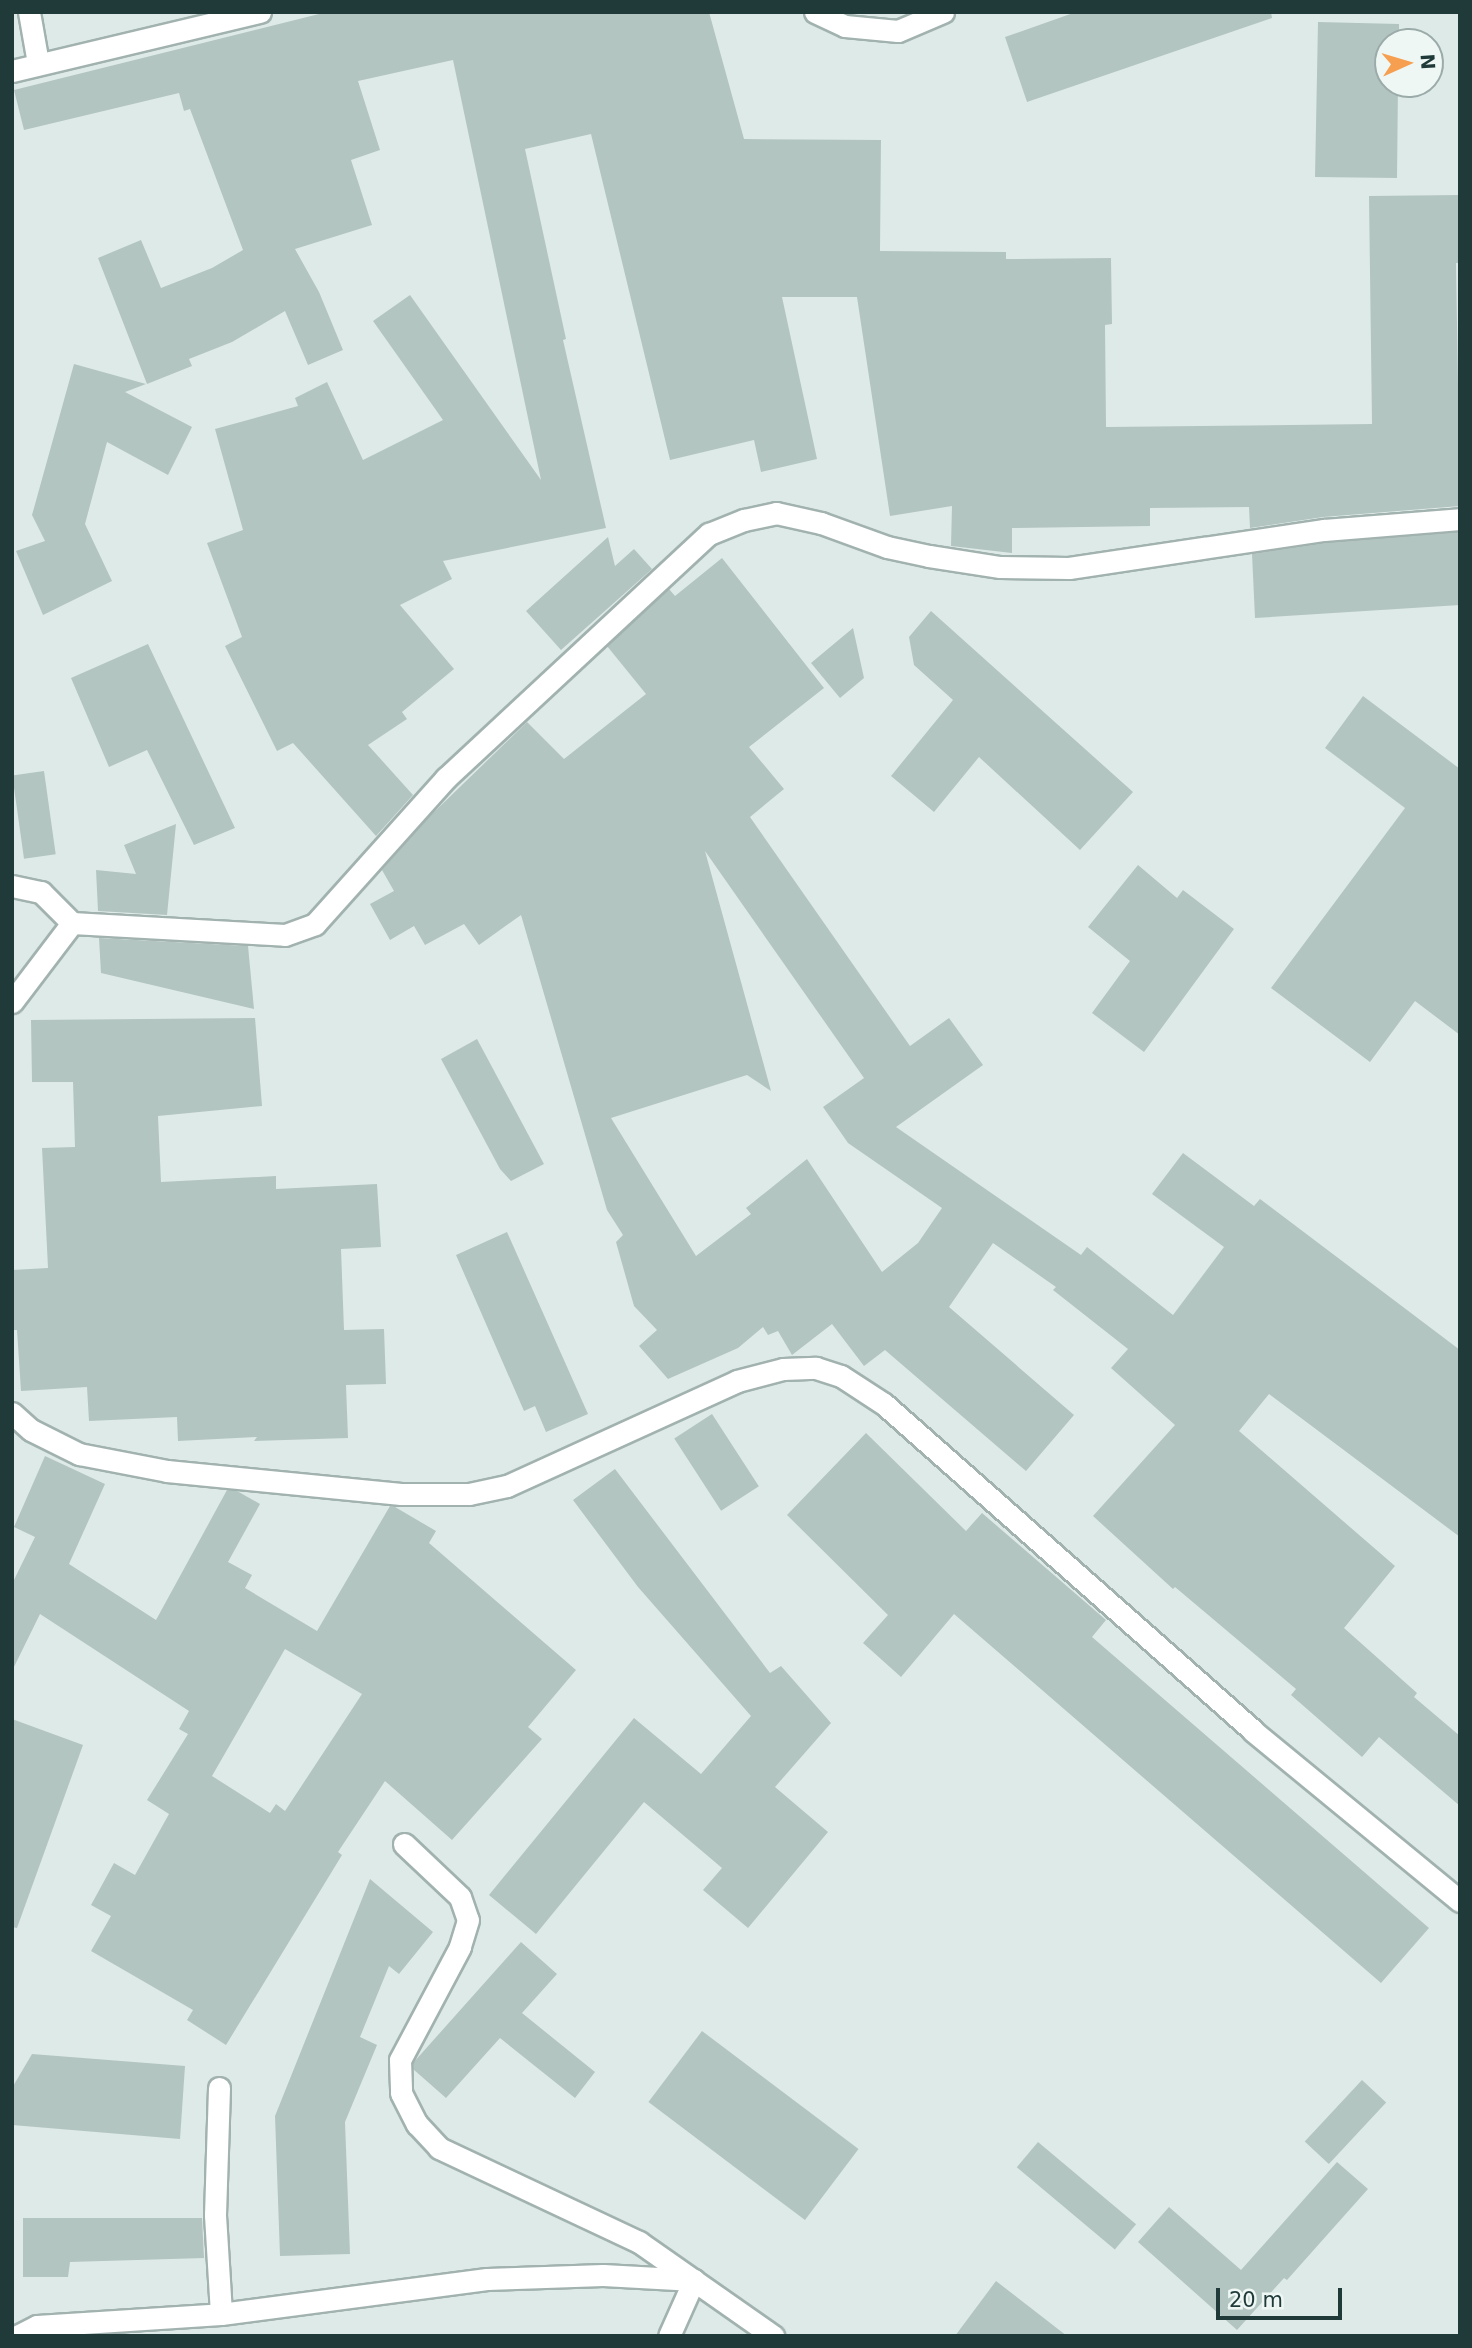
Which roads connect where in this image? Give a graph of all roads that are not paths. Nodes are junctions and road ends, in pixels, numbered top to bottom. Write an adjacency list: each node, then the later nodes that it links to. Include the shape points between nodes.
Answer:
1 (29, 12): 5 (street)
2 (260, 12): 5 (street)
3 (815, 12): 4 (street, via 845,26 898,31)
4 (943, 12)
5 (38, 63): 6 (street)
6 (12, 71)
7 (1460, 519): 9 (street, via 1324,530 1069,568 1000,567 929,556 776,513 744,520 709,534 446,778 315,924 285,935)
8 (12, 886): 9 (street, via 41,892)
9 (72, 923): 10 (street)
10 (12, 1002)
11 (12, 1413): 13 (street, via 31,1430 79,1454 167,1471 401,1494 469,1494 507,1486 737,1381 783,1369 816,1368 841,1376 884,1404 1253,1731)
12 (404, 1844): 15 (street, via 460,1897 468,1920 460,1947 400,2060 401,2093 417,2124 439,2148 639,2242)
13 (1460, 1900)
14 (219, 2088): 16 (street, via 215,2215)
15 (694, 2280): 16 (street, via 603,2275 487,2279); 18 (street); 19 (street)
16 (221, 2314): 17 (street, via 37,2326)
17 (17, 2336)
18 (669, 2336)
19 (773, 2336)

